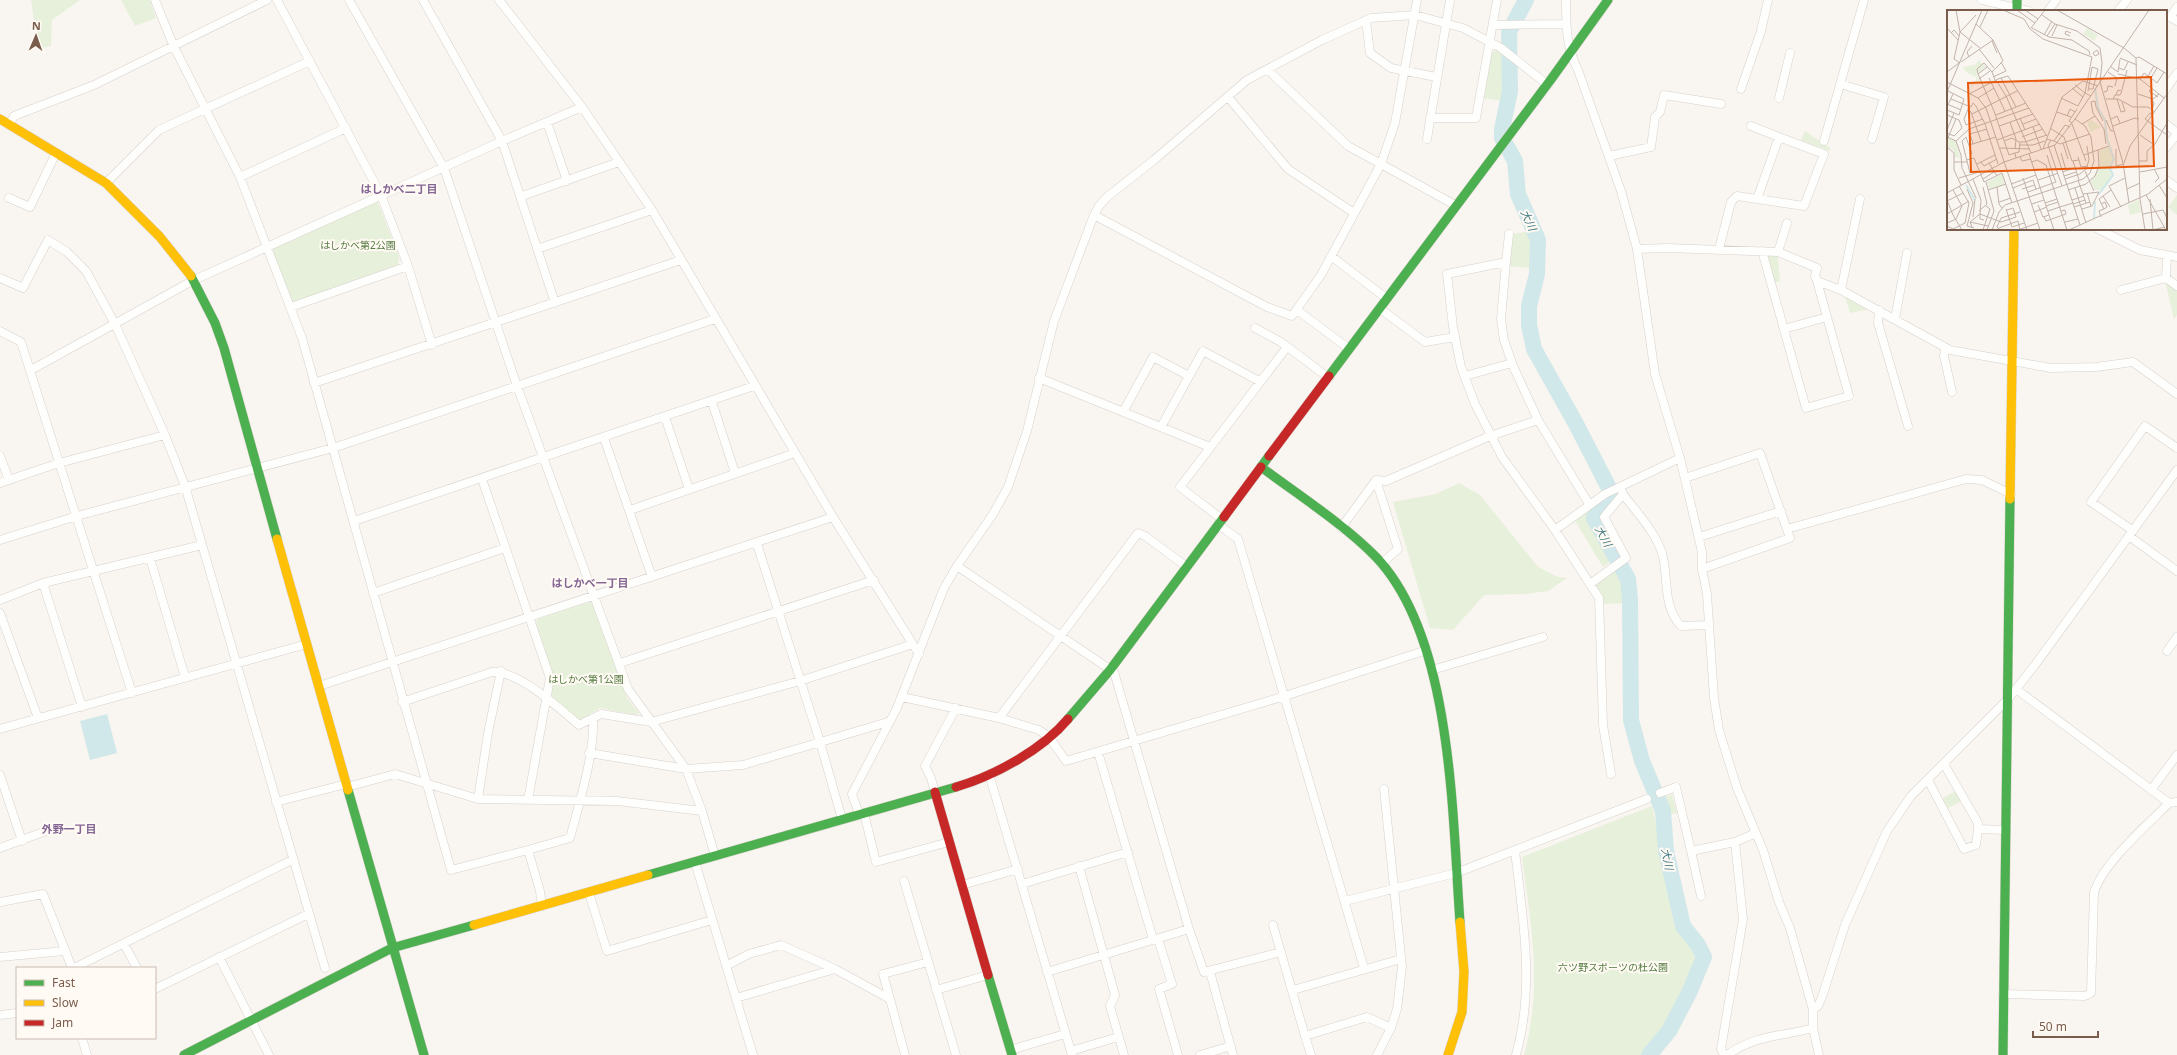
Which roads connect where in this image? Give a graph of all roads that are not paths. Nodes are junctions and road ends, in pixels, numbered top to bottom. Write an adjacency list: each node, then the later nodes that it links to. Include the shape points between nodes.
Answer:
1 (155, 0): 29 (street)
2 (267, 0): 29 (street)
3 (278, 0): 32 (street)
4 (349, 0): 64 (street)
5 (423, 0): 57 (street)
6 (500, 0): 44 (street)
7 (1417, 0): 22 (street)
8 (1450, 0): 25 (street)
9 (1497, 0): 27 (street)
10 (1566, 0): 26 (street)
11 (1608, 0): 31 (street)
12 (1768, 0): 39 (street)
13 (1864, 0): 37 (street)
14 (1982, 0): 17 (street)
15 (2056, 0): 20 (street)
16 (2127, 0): 21 (street)
17 (2017, 6): 19 (street)
18 (2177, 7): 24 (street, via 2170,17)
19 (2027, 10)
20 (2049, 10)
21 (2119, 10)
22 (1415, 15): 23 (street, via 1380,16); 25 (street); 34 (street)
23 (1366, 20): 33 (street, via 1322,40); 34 (street, via 1370,53 1391,68)
24 (2177, 21)
25 (1446, 22): 28 (street); 36 (street)
26 (1566, 24): 27 (street); 31 (street)
27 (1497, 25): 28 (street)
28 (1490, 41): 38 (street); 46 (street, via 1476,118)
29 (174, 47): 45 (street); 49 (street, via 94,85 14,116)
30 (1790, 54): 42 (street)
31 (1570, 55): 38 (street); 61 (street, via 1578,70)
32 (310, 62): 45 (street); 52 (street)
33 (1268, 70): 41 (street, via 1247,80); 63 (street, via 1348,146)
34 (1405, 71): 36 (street); 63 (street, via 1395,123)
35 (2177, 73): 40 (street)
36 (1436, 77): 46 (street)
37 (1840, 84): 56 (street, via 1884,97); 58 (street)
38 (1548, 85): 75 (street)
39 (1741, 88)
40 (2167, 88)
41 (1228, 97): 77 (street, via 1288,169); 78 (street, via 1107,196)
42 (1779, 98)
43 (1721, 104): 61 (street, via 1664,94 1660,112 1654,117 1651,147)
44 (582, 107): 48 (street); 62 (street)
45 (204, 110): 65 (street); 68 (street, via 159,130)
46 (1430, 118): 55 (street)
47 (0, 119): 49 (street)
48 (547, 122): 57 (street); 66 (street)
49 (9, 125): 60 (street)
50 (2167, 125): 53 (street)
51 (1751, 126): 54 (street)
52 (346, 128): 65 (street); 70 (street)
53 (2177, 134): 59 (street)
54 (1779, 138): 73 (street); 73 (street, via 1824,154 1804,206)
55 (1427, 139)
56 (1872, 139)
57 (502, 141): 64 (street); 71 (street)
58 (1824, 141)
59 (2167, 147)
60 (56, 153): 68 (street); 72 (street, via 30,207)
61 (1609, 156): 85 (street)
62 (619, 162): 66 (street); 76 (street)
63 (1380, 164): 75 (street); 77 (street)
64 (444, 168): 70 (street); 112 (street)
65 (240, 177): 83 (street)
66 (567, 181): 71 (street)
67 (2167, 181): 69 (street)
68 (106, 183): 98 (street, via 160,236)
69 (2177, 188)
70 (381, 195): 83 (street); 95 (street)
71 (522, 196): 84 (street)
72 (10, 198)
73 (1757, 199): 86 (street, via 1737,196 1731,202)
74 (1860, 199): 101 (street)
75 (1455, 205): 103 (street)
76 (652, 210): 84 (street); 93 (street)
77 (1354, 213): 90 (street)
78 (1094, 214): 107 (street, via 1267,307 1289,316); 127 (street, via 1054,321)
79 (1787, 223): 88 (street)
80 (2014, 230): 122 (street)
81 (2100, 230): 91 (street, via 2140,250)
82 (1509, 234): 94 (street)
83 (268, 247): 98 (street); 105 (street)
84 (537, 249): 104 (street)
85 (1637, 249): 86 (street); 149 (street, via 1645,320 1655,374)
86 (1719, 249): 87 (street)
87 (1762, 251): 88 (street); 115 (street)
88 (1778, 252): 99 (street, via 1817,268)
89 (1907, 253): 111 (street)
90 (1331, 256): 103 (street); 107 (street)
91 (2167, 256): 92 (street); 96 (street)
92 (2177, 257)
93 (681, 260): 104 (street); 110 (street)
94 (1506, 262): 117 (street, via 1447,274); 123 (street, via 1501,319 1504,340)
95 (408, 266): 105 (street); 118 (street)
96 (2166, 278): 100 (street); 102 (street)
97 (0, 279): 113 (street, via 23,288 48,240 67,252 86,271)
98 (194, 280): 113 (street); 153 (street, via 224,348)
99 (1817, 282): 101 (street); 109 (street)
100 (2177, 286)
101 (1841, 290): 108 (street)
102 (2121, 290)
103 (1386, 298): 106 (street)
104 (555, 303): 112 (street)
105 (291, 307): 130 (street)
106 (1379, 308): 117 (street, via 1425,342); 120 (street)
107 (1297, 310): 120 (street)
108 (1878, 310): 111 (street); 139 (street, via 1878,323)
109 (1827, 317): 115 (street); 115 (street, via 1849,396 1806,408)
110 (715, 319): 131 (street); 132 (street)
111 (1895, 319): 121 (street)
112 (495, 323): 118 (street); 131 (street)
113 (115, 324): 124 (street); 141 (street)
114 (1254, 328): 119 (street)
115 (1784, 329)
116 (0, 331): 124 (street, via 22,342)
117 (1455, 337): 126 (street)
118 (432, 345): 130 (street)
119 (1286, 347): 128 (street); 129 (street)
120 (1348, 348): 128 (street)
121 (1945, 348): 122 (street); 133 (street, via 1944,356)
122 (2012, 361): 134 (street, via 2051,368 2096,367 2133,362); 164 (street)
123 (1512, 363): 126 (street); 138 (street)
124 (31, 370): 151 (street)
125 (1189, 376): 129 (street, via 1202,351); 136 (street, via 1153,357); 140 (street)
126 (1465, 376): 142 (street, via 1474,404)
127 (1039, 378): 136 (street); 183 (street, via 1027,431 1008,487 978,538)
128 (1328, 378): 152 (street)
129 (1259, 381): 144 (street)
130 (314, 383): 145 (street)
131 (517, 386): 145 (street); 150 (street)
132 (754, 386): 135 (street); 147 (street)
133 (1952, 392)
134 (2177, 393)
135 (712, 402): 137 (street); 155 (street)
136 (1123, 412): 140 (street)
137 (665, 417): 143 (street); 162 (street)
138 (1538, 420): 142 (street); 165 (street)
139 (1908, 426)
140 (1161, 427): 144 (street)
141 (165, 435): 151 (street); 161 (street)
142 (1490, 436): 159 (street, via 1386,481); 174 (street, via 1502,457)
143 (604, 438): 150 (street); 166 (street)
144 (1210, 447): 171 (street, via 1180,487)
145 (333, 448): 153 (street); 170 (street)
146 (2177, 448): 175 (street, via 2144,426 2091,502)
147 (795, 453): 155 (street); 169 (street)
148 (0, 456): 158 (street)
149 (1680, 458): 156 (street); 163 (street)
150 (543, 459): 157 (street); 193 (street)
151 (59, 463): 158 (street); 168 (street)
152 (1261, 467): 171 (street); 172 (street)
153 (257, 468): 161 (street); 202 (street)
154 (2177, 470): 175 (street)
155 (735, 473): 162 (street)
156 (1685, 478): 167 (street, via 1760,453); 176 (street)
157 (482, 479): 170 (street); 180 (street)
158 (9, 480): 160 (street)
159 (1376, 480): 172 (street); 182 (street, via 1398,549)
160 (0, 483)
161 (185, 486): 168 (street); 179 (street)
162 (689, 489): 166 (street)
163 (1622, 490): 165 (street, via 1604,494); 191 (street, via 1604,517 1626,558); 198 (street, via 1658,544 1662,554 1670,610 1675,621 1681,626)
164 (2011, 494): 173 (street, via 1982,480 1966,479); 220 (street)
165 (1589, 504): 174 (street)
166 (630, 510): 188 (street)
167 (1781, 511): 173 (street); 176 (street)
168 (77, 516): 177 (street); 186 (street)
169 (833, 517): 178 (street); 189 (street)
170 (354, 521): 192 (street)
171 (1221, 523): 184 (street); 218 (street, via 1238,538)
172 (1341, 528): 182 (street)
173 (1787, 529): 185 (street, via 1790,538)
174 (1555, 530): 191 (street)
175 (2130, 533): 187 (street); 216 (street)
176 (1699, 537): 185 (street)
177 (0, 540)
178 (757, 544): 188 (street); 195 (street)
179 (202, 545): 181 (street); 209 (street)
180 (505, 548): 192 (street); 197 (street)
181 (150, 558): 186 (street); 213 (street)
182 (1381, 564): 204 (street, via 1408,601)
183 (957, 566): 199 (street); 206 (street, via 944,588)
184 (1187, 567): 199 (street, via 1138,533); 210 (street)
185 (1702, 569): 198 (street)
186 (94, 570): 190 (street); 217 (street)
187 (2177, 571)
188 (652, 577): 193 (street)
189 (874, 580): 195 (street); 203 (street)
190 (43, 583): 194 (street); 223 (street)
191 (1590, 584): 240 (street, via 1600,598 1603,725)
192 (373, 593): 207 (street)
193 (594, 595): 197 (street); 208 (street)
194 (0, 600)
195 (778, 612): 208 (street); 214 (street)
196 (0, 613): 225 (street)
197 (529, 618): 207 (street); 221 (street, via 550,678)
198 (1709, 625): 262 (street, via 1719,730)
199 (1060, 636): 210 (street); 227 (street)
200 (2177, 636): 205 (street)
201 (1543, 637): 211 (street)
202 (307, 644): 209 (street); 215 (street)
203 (913, 644): 206 (street); 214 (street)
204 (1427, 650): 211 (street); 218 (street)
205 (2167, 651)
206 (919, 654): 219 (street)
207 (391, 661): 215 (street); 222 (street)
208 (620, 663): 228 (street, via 628,689)
209 (236, 664): 213 (street); 254 (street)
210 (1110, 670): 231 (street, via 1086,700); 232 (street, via 1114,672)
211 (1432, 670): 276 (street, via 1438,694 1448,775)
212 (501, 671): 221 (street, via 532,687); 222 (street); 250 (street)
213 (185, 677): 217 (street)
214 (800, 681): 228 (street); 233 (street)
215 (319, 686): 244 (street)
216 (2016, 689): 220 (street); 246 (street)
217 (132, 693): 223 (street)
218 (1285, 696): 232 (street); 283 (street)
219 (902, 697): 224 (street); 229 (street)
220 (2008, 699): 237 (street); 260 (street)
221 (547, 700): 226 (street, via 579,724); 252 (street)
222 (402, 702): 243 (street)
223 (82, 707): 225 (street)
224 (956, 708): 227 (street); 248 (street, via 925,766)
225 (38, 718): 230 (street)
226 (593, 718): 228 (street, via 601,714); 235 (street)
227 (999, 718): 231 (street, via 1039,730)
228 (650, 722): 238 (street)
229 (888, 722): 233 (street); 257 (street, via 852,794)
230 (0, 729)
231 (1049, 737): 234 (street, via 1066,761); 239 (street, via 1007,766)
232 (1135, 741): 234 (street); 289 (street)
233 (820, 742): 238 (street, via 743,765); 258 (street)
234 (1098, 752): 270 (street)
235 (590, 753): 238 (street); 253 (street)
236 (2177, 755): 246 (street)
237 (1944, 764): 242 (street); 259 (street, via 1978,823)
238 (686, 769): 256 (street)
239 (990, 774): 248 (street); 275 (street)
240 (1611, 774)
241 (0, 775): 247 (street)
242 (1928, 780): 259 (street, via 1964,849 1976,845); 316 (street, via 1911,796 1887,831 1845,925 1822,997)
243 (426, 784): 244 (street, via 395,774); 250 (street); 267 (street, via 451,870)
244 (347, 785): 254 (street); 292 (street)
245 (1384, 789): 280 (street)
246 (2151, 790): 255 (street)
247 (3, 792): 263 (street)
248 (935, 792): 257 (street); 264 (street)
249 (1660, 793): 269 (street, via 1676,787)
250 (478, 799): 252 (street)
251 (1647, 799): 268 (street)
252 (528, 800): 253 (street)
253 (580, 800): 256 (street, via 617,801); 267 (street, via 570,838)
254 (276, 802): 272 (street)
255 (2173, 803): 313 (street, via 2107,868 2097,882 2094,893 2091,993 2085,996)
256 (702, 812): 271 (street)
257 (862, 814): 258 (street); 264 (street, via 876,862)
258 (842, 819): 271 (street)
259 (1978, 829): 260 (street)
260 (2006, 830): 313 (street)
261 (46, 831): 263 (street)
262 (1756, 833): 265 (street); 316 (street, via 1790,928)
263 (22, 841): 266 (street)
264 (949, 842): 279 (street)
265 (1735, 842): 269 (street); 344 (street, via 1743,919 1721,1049)
266 (0, 848)
267 (528, 850): 285 (street)
268 (1515, 851): 276 (street); 343 (street, via 1527,954 1522,1033)
269 (1691, 851): 282 (street)
270 (1128, 852): 274 (street); 290 (street)
271 (715, 856): 273 (street)
272 (292, 860): 286 (street); 291 (street)
273 (696, 862): 281 (street); 287 (street)
274 (1079, 866): 278 (street); 295 (street)
275 (1018, 869): 278 (street); 279 (street)
276 (1456, 873): 280 (street); 342 (street, via 1464,972 1462,1012)
277 (904, 881): 299 (street)
278 (1022, 884): 307 (street)
279 (962, 886): 309 (street)
280 (1395, 889): 283 (street); 298 (street)
281 (589, 893): 285 (street); 287 (street, via 607,951)
282 (1700, 896)
283 (1345, 901): 305 (street)
284 (0, 902): 293 (street, via 43,894)
285 (542, 906): 292 (street)
286 (308, 914): 296 (street); 304 (street)
287 (712, 920): 300 (street)
288 (1273, 925): 294 (street)
289 (1189, 929): 290 (street); 308 (street, via 1204,972)
290 (1156, 939): 295 (street); 337 (street, via 1172,984 1159,988)
291 (124, 944): 302 (street); 303 (street)
292 (392, 948): 319 (street); 332 (street)
293 (65, 951): 297 (street); 301 (street)
294 (1281, 952): 308 (street); 312 (street)
295 (1104, 954): 307 (street); 324 (street, via 1115,995 1110,1006)
296 (219, 957): 310 (street); 319 (street)
297 (0, 958)
298 (1401, 959): 305 (street); 320 (street, via 1397,1010)
299 (928, 962): 311 (street); 315 (street, via 883,974)
300 (726, 966): 306 (street, via 749,954 781,945); 314 (street)
301 (73, 967)
302 (75, 967)
303 (136, 967)
304 (325, 968)
305 (1364, 968): 312 (street)
306 (835, 969): 314 (street); 315 (street)
307 (1047, 972): 322 (street)
308 (1210, 972): 326 (street)
309 (988, 975): 311 (street); 327 (street)
310 (156, 988)
311 (936, 990): 335 (street)
312 (1293, 990): 323 (street)
313 (2003, 994): 346 (street)
314 (736, 998): 333 (street)
315 (890, 999): 334 (street)
316 (1813, 1010): 321 (street)
317 (16, 1013): 318 (street)
318 (0, 1015)
319 (252, 1021): 330 (street); 331 (street)
320 (1391, 1028): 323 (street, via 1367,1017); 341 (street)
321 (1813, 1028): 344 (street, via 1765,1037); 345 (street)
322 (1065, 1034): 327 (street); 328 (street)
323 (1305, 1036): 340 (street)
324 (1118, 1037): 328 (street); 336 (street)
325 (82, 1039): 329 (street)
326 (1231, 1046): 338 (street); 339 (street)
327 (1011, 1053)
328 (1071, 1053)
329 (87, 1055)
330 (184, 1055)
331 (269, 1055)
332 (424, 1055)
333 (753, 1055)
334 (905, 1055)
335 (956, 1055)
336 (1124, 1055)
337 (1178, 1055)
338 (1200, 1055)
339 (1233, 1055)
340 (1311, 1055)
341 (1377, 1055)
342 (1448, 1055)
343 (1516, 1055)
344 (1725, 1055)
345 (1819, 1055)
346 (2003, 1055)

